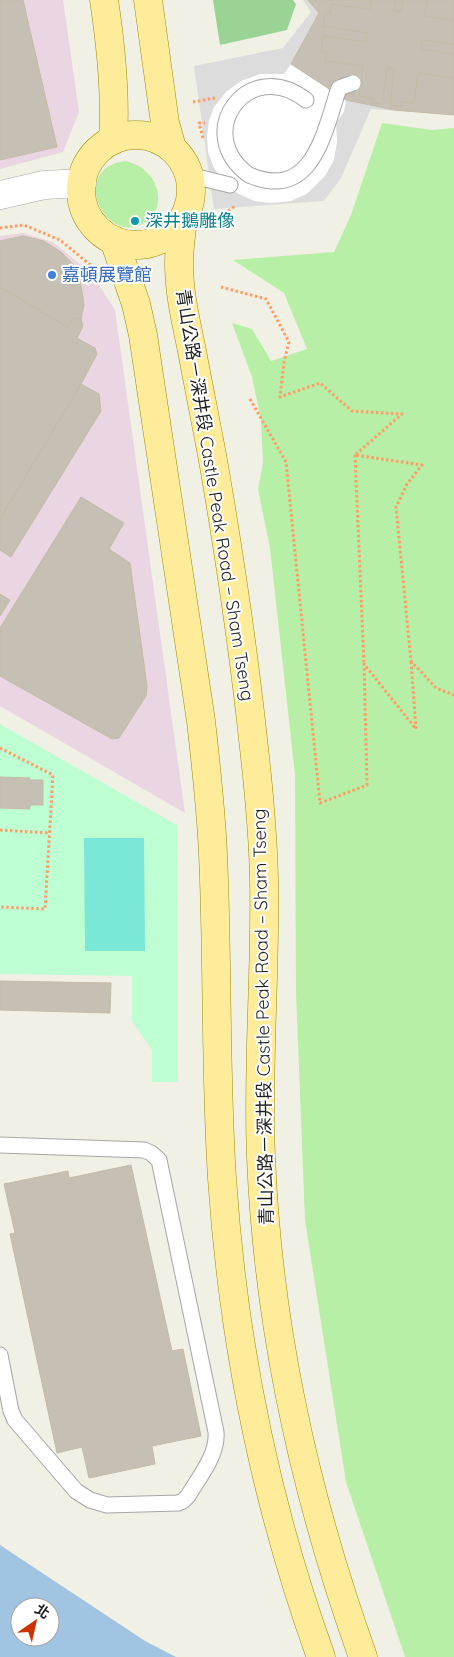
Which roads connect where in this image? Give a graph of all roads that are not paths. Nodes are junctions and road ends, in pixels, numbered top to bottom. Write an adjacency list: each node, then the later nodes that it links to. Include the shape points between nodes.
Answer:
1 (104, 0): 5 (main road, via 114,90)
2 (148, 0): 6 (main road, via 165,124)
3 (354, 83): 4 (lane, bridge, via 339,88 318,149 305,169 289,178 271,182 249,176 239,169 227,150 224,138 228,115 234,104 252,90 276,86 287,88)
4 (306, 100)
5 (112, 140): 6 (main road, via 144,136); 8 (main road, via 92,158)
6 (172, 148): 7 (main road)
7 (189, 175): 9 (lane); 11 (main road, via 189,206)
8 (82, 183): 10 (street, via 44,185); 12 (main road, via 82,201 89,217 99,231)
9 (230, 186)
10 (0, 195)
11 (183, 220): 12 (main road, via 157,241 129,244); 16 (main road, 青山公路－深井段 Castle Peak Road – Sham Tseng, via 179,263 182,300 222,514 247,688 261,817 264,881 261,1157 271,1288 299,1443 336,1580)
12 (114, 240): 15 (main road, via 143,335 203,738 213,854 222,1176 237,1326 275,1513)
13 (0, 1145): 14 (lane, via 144,1150 159,1160 217,1441 188,1496 178,1503 107,1505 76,1491 15,1420)
14 (0, 1354)
15 (321, 1657)
16 (364, 1657)

